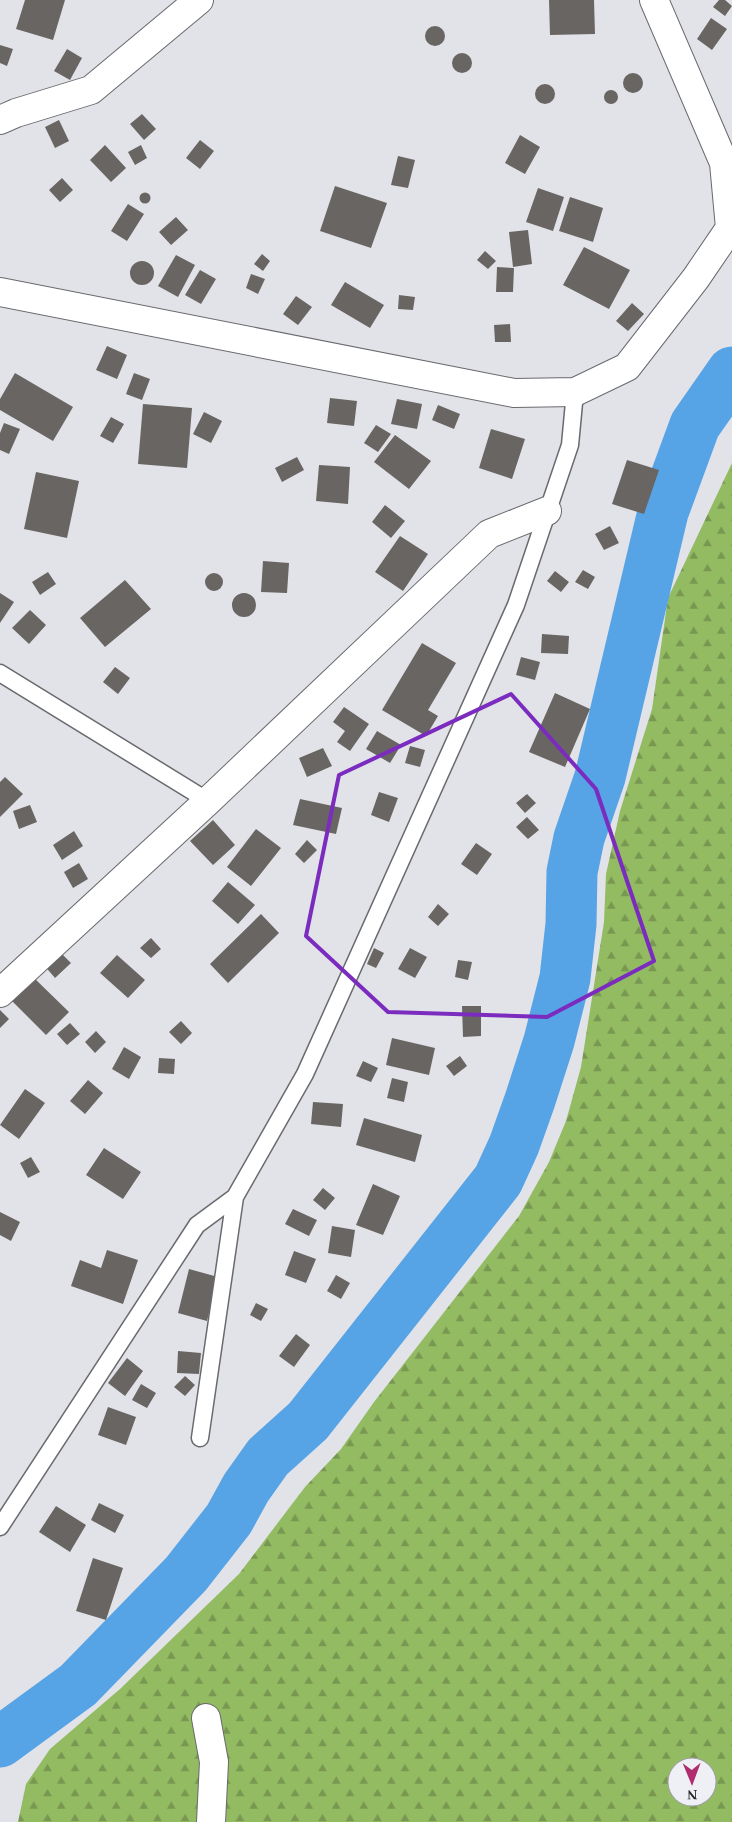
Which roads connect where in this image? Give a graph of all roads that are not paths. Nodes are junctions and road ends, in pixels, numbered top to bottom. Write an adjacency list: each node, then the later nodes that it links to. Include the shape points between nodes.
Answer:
1 (200, 0): 3 (street, via 91,90)
2 (654, 0): 4 (street)
3 (0, 120)
4 (723, 134): 5 (street, via 730,228)
5 (724, 252): 7 (street, via 696,278 627,367)
6 (0, 292): 7 (street, via 514,394)
7 (575, 392): 8 (lane, via 570,445)
8 (547, 511): 10 (street, via 489,534); 12 (lane, via 516,604 305,1074)
9 (0, 673): 10 (lane)
10 (208, 801): 11 (street)
11 (0, 993)
12 (235, 1197): 13 (lane); 14 (lane, via 197,1226)
13 (200, 1438)
14 (0, 1527)
15 (206, 1718): 16 (street, via 214,1762)
16 (210, 1822)

